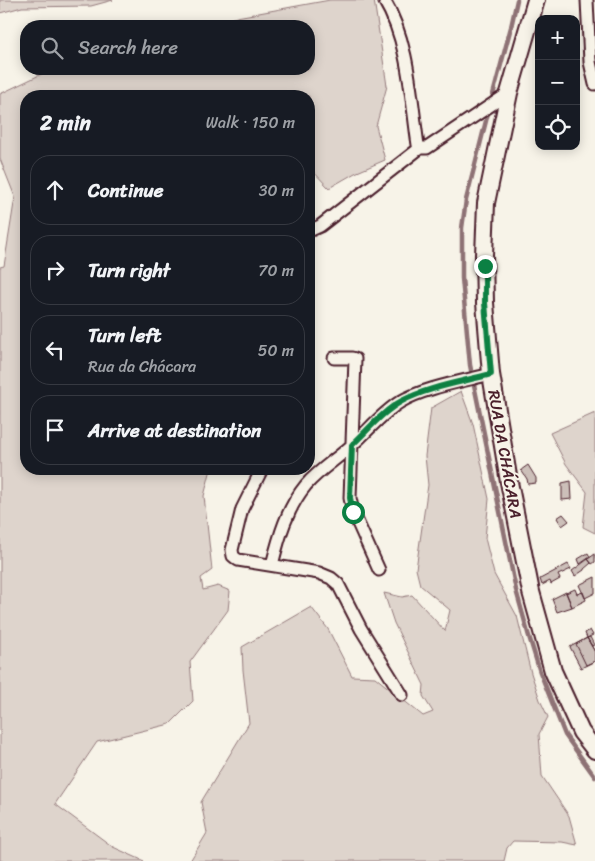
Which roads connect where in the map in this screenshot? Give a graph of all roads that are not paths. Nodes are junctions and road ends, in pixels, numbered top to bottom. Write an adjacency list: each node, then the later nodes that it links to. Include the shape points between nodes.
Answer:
1 (384, 0): 6 (street, via 400,38)
2 (536, 0): 5 (street, RUA DA CHÁCARA)
3 (587, 0): 4 (street, via 590,62)
4 (595, 84)
5 (509, 93): 6 (street, via 427,148); 9 (street, RUA DA CHÁCARA, via 486,203 485,303)
6 (420, 148): 7 (street)
7 (315, 228)
8 (334, 358): 10 (street, via 355,359)
9 (491, 374): 10 (street, via 419,393 400,402); 15 (street, RUA DA CHÁCARA, via 531,592 553,671 581,732)
10 (352, 445): 12 (street, via 306,485 295,501); 13 (street, via 350,498 353,512)
11 (259, 475): 12 (street, via 242,508 232,550 238,560)
12 (272, 565): 14 (street, via 319,573 338,584 361,629)
13 (379, 570)
14 (402, 695)
15 (595, 750)

